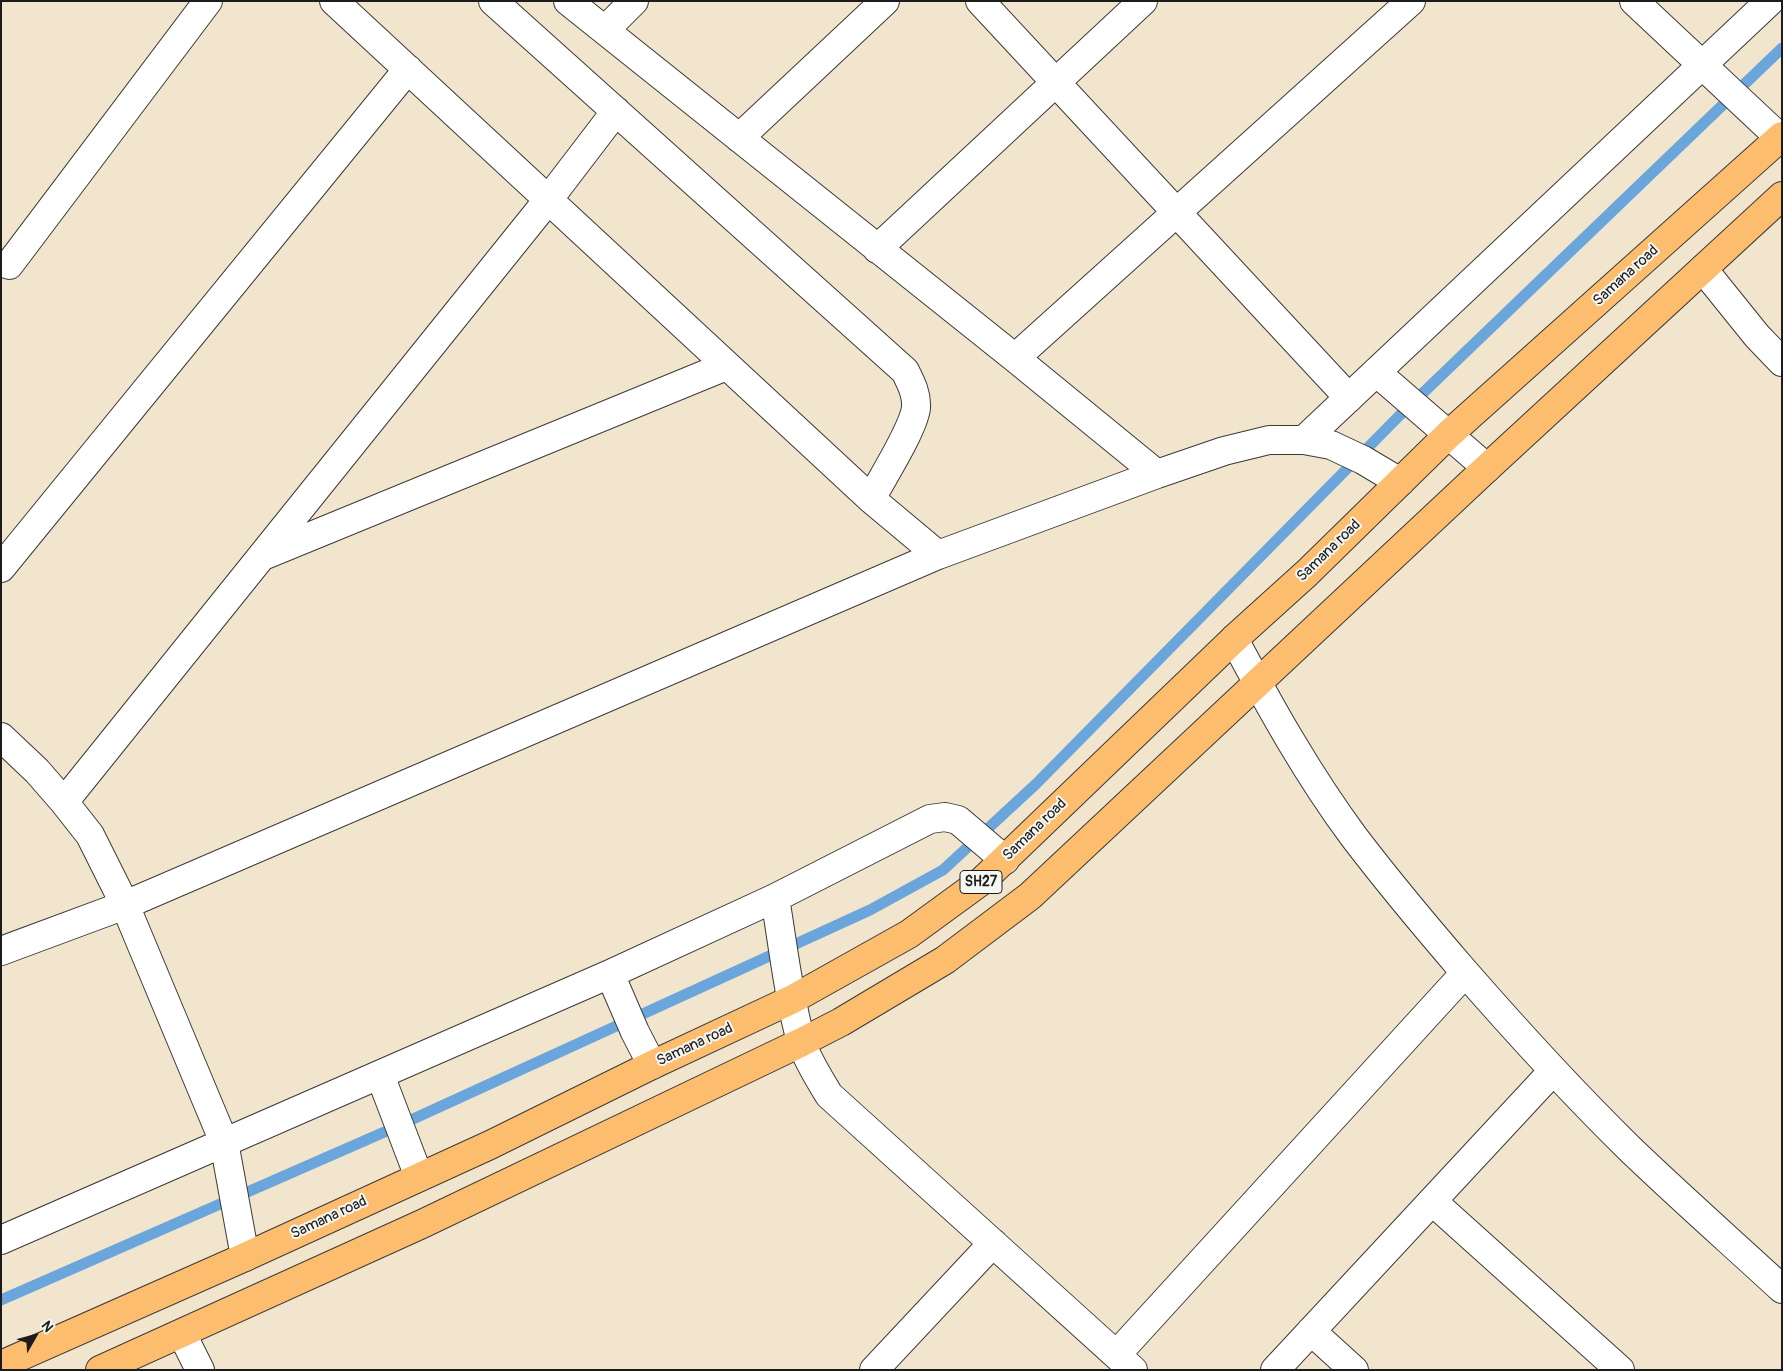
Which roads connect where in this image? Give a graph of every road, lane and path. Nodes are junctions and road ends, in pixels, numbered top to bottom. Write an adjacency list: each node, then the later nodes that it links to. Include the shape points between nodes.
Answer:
1 (208, 1): 23 (street)
2 (334, 1): 14 (street)
3 (492, 1): 16 (street)
4 (568, 1): 12 (street)
5 (634, 1): 12 (street)
6 (885, 1): 18 (street)
7 (980, 1): 15 (street)
8 (1143, 1): 15 (street)
9 (1411, 1): 21 (street)
10 (1634, 1): 13 (street)
11 (1770, 1): 13 (street)
12 (605, 30): 18 (street)
13 (1702, 66): 17 (street); 28 (street)
14 (408, 69): 20 (street); 38 (street)
15 (1056, 83): 21 (street); 22 (street)
16 (616, 111): 20 (street); 35 (street, via 905,371 914,386 916,408 909,428)
17 (1781, 137): 30 (main road, Samana road / SH27)
18 (739, 138): 22 (street)
19 (1782, 196): 24 (main road, SH27)
20 (548, 200): 27 (street); 37 (street)
21 (1176, 212): 25 (street); 29 (street)
22 (876, 249): 25 (street)
23 (9, 265)
24 (1703, 269): 26 (street); 32 (main road, SH27)
25 (1015, 358): 33 (street)
26 (1782, 362)
27 (726, 366): 35 (street); 37 (street)
28 (1376, 372): 29 (street); 30 (street)
29 (1349, 398): 31 (street)
30 (1449, 434): 32 (street); 34 (main road, Samana road / SH27)
31 (1304, 440): 33 (street, via 1269,440 1224,451); 34 (street, via 1330,445 1364,460)
32 (1487, 468): 40 (main road, SH27)
33 (1157, 474): 36 (street)
34 (1400, 482): 39 (main road, Samana road / SH27)
35 (870, 499): 36 (street)
36 (938, 555): 44 (street)
37 (261, 556): 42 (street)
38 (1, 568)
39 (1234, 639): 40 (street); 43 (main road, Samana road / SH27)
40 (1257, 682): 47 (street, via 1308,770 1353,836); 50 (main road, SH27, via 1030,896 945,960)
41 (1, 738): 42 (street, via 37,771)
42 (64, 802): 44 (street, via 90,835)
43 (1005, 860): 45 (street, via 967,827 945,817 930,819); 49 (main road, Samana road / SH27, via 909,934)
44 (125, 905): 46 (street); 54 (street)
45 (777, 910): 48 (street); 49 (street)
46 (1, 951)
47 (1466, 973): 52 (street); 63 (street)
48 (610, 974): 51 (street); 53 (street)
49 (793, 999): 50 (street); 51 (main road, Samana road / SH27)
50 (802, 1042): 58 (street, via 830,1095); 62 (main road, SH27, via 422,1224)
51 (652, 1065): 55 (main road, Samana road / SH27)
52 (1553, 1070): 56 (street); 60 (street, via 1631,1149)
53 (380, 1075): 54 (street); 55 (street)
54 (224, 1142): 57 (street); 59 (street)
55 (419, 1177): 59 (main road, Samana road / SH27)
56 (1432, 1201): 61 (street); 70 (street)
57 (1, 1240)
58 (993, 1242): 63 (street); 67 (street)
59 (246, 1257): 64 (main road, Samana road / SH27)
60 (1782, 1289)
61 (1311, 1330): 68 (street); 69 (street)
62 (182, 1334): 65 (main road, SH27); 66 (street)
63 (1125, 1362)
64 (1, 1365)
65 (100, 1370)
66 (200, 1370)
67 (875, 1370)
68 (1275, 1370)
69 (1354, 1370)
70 (1620, 1370)

